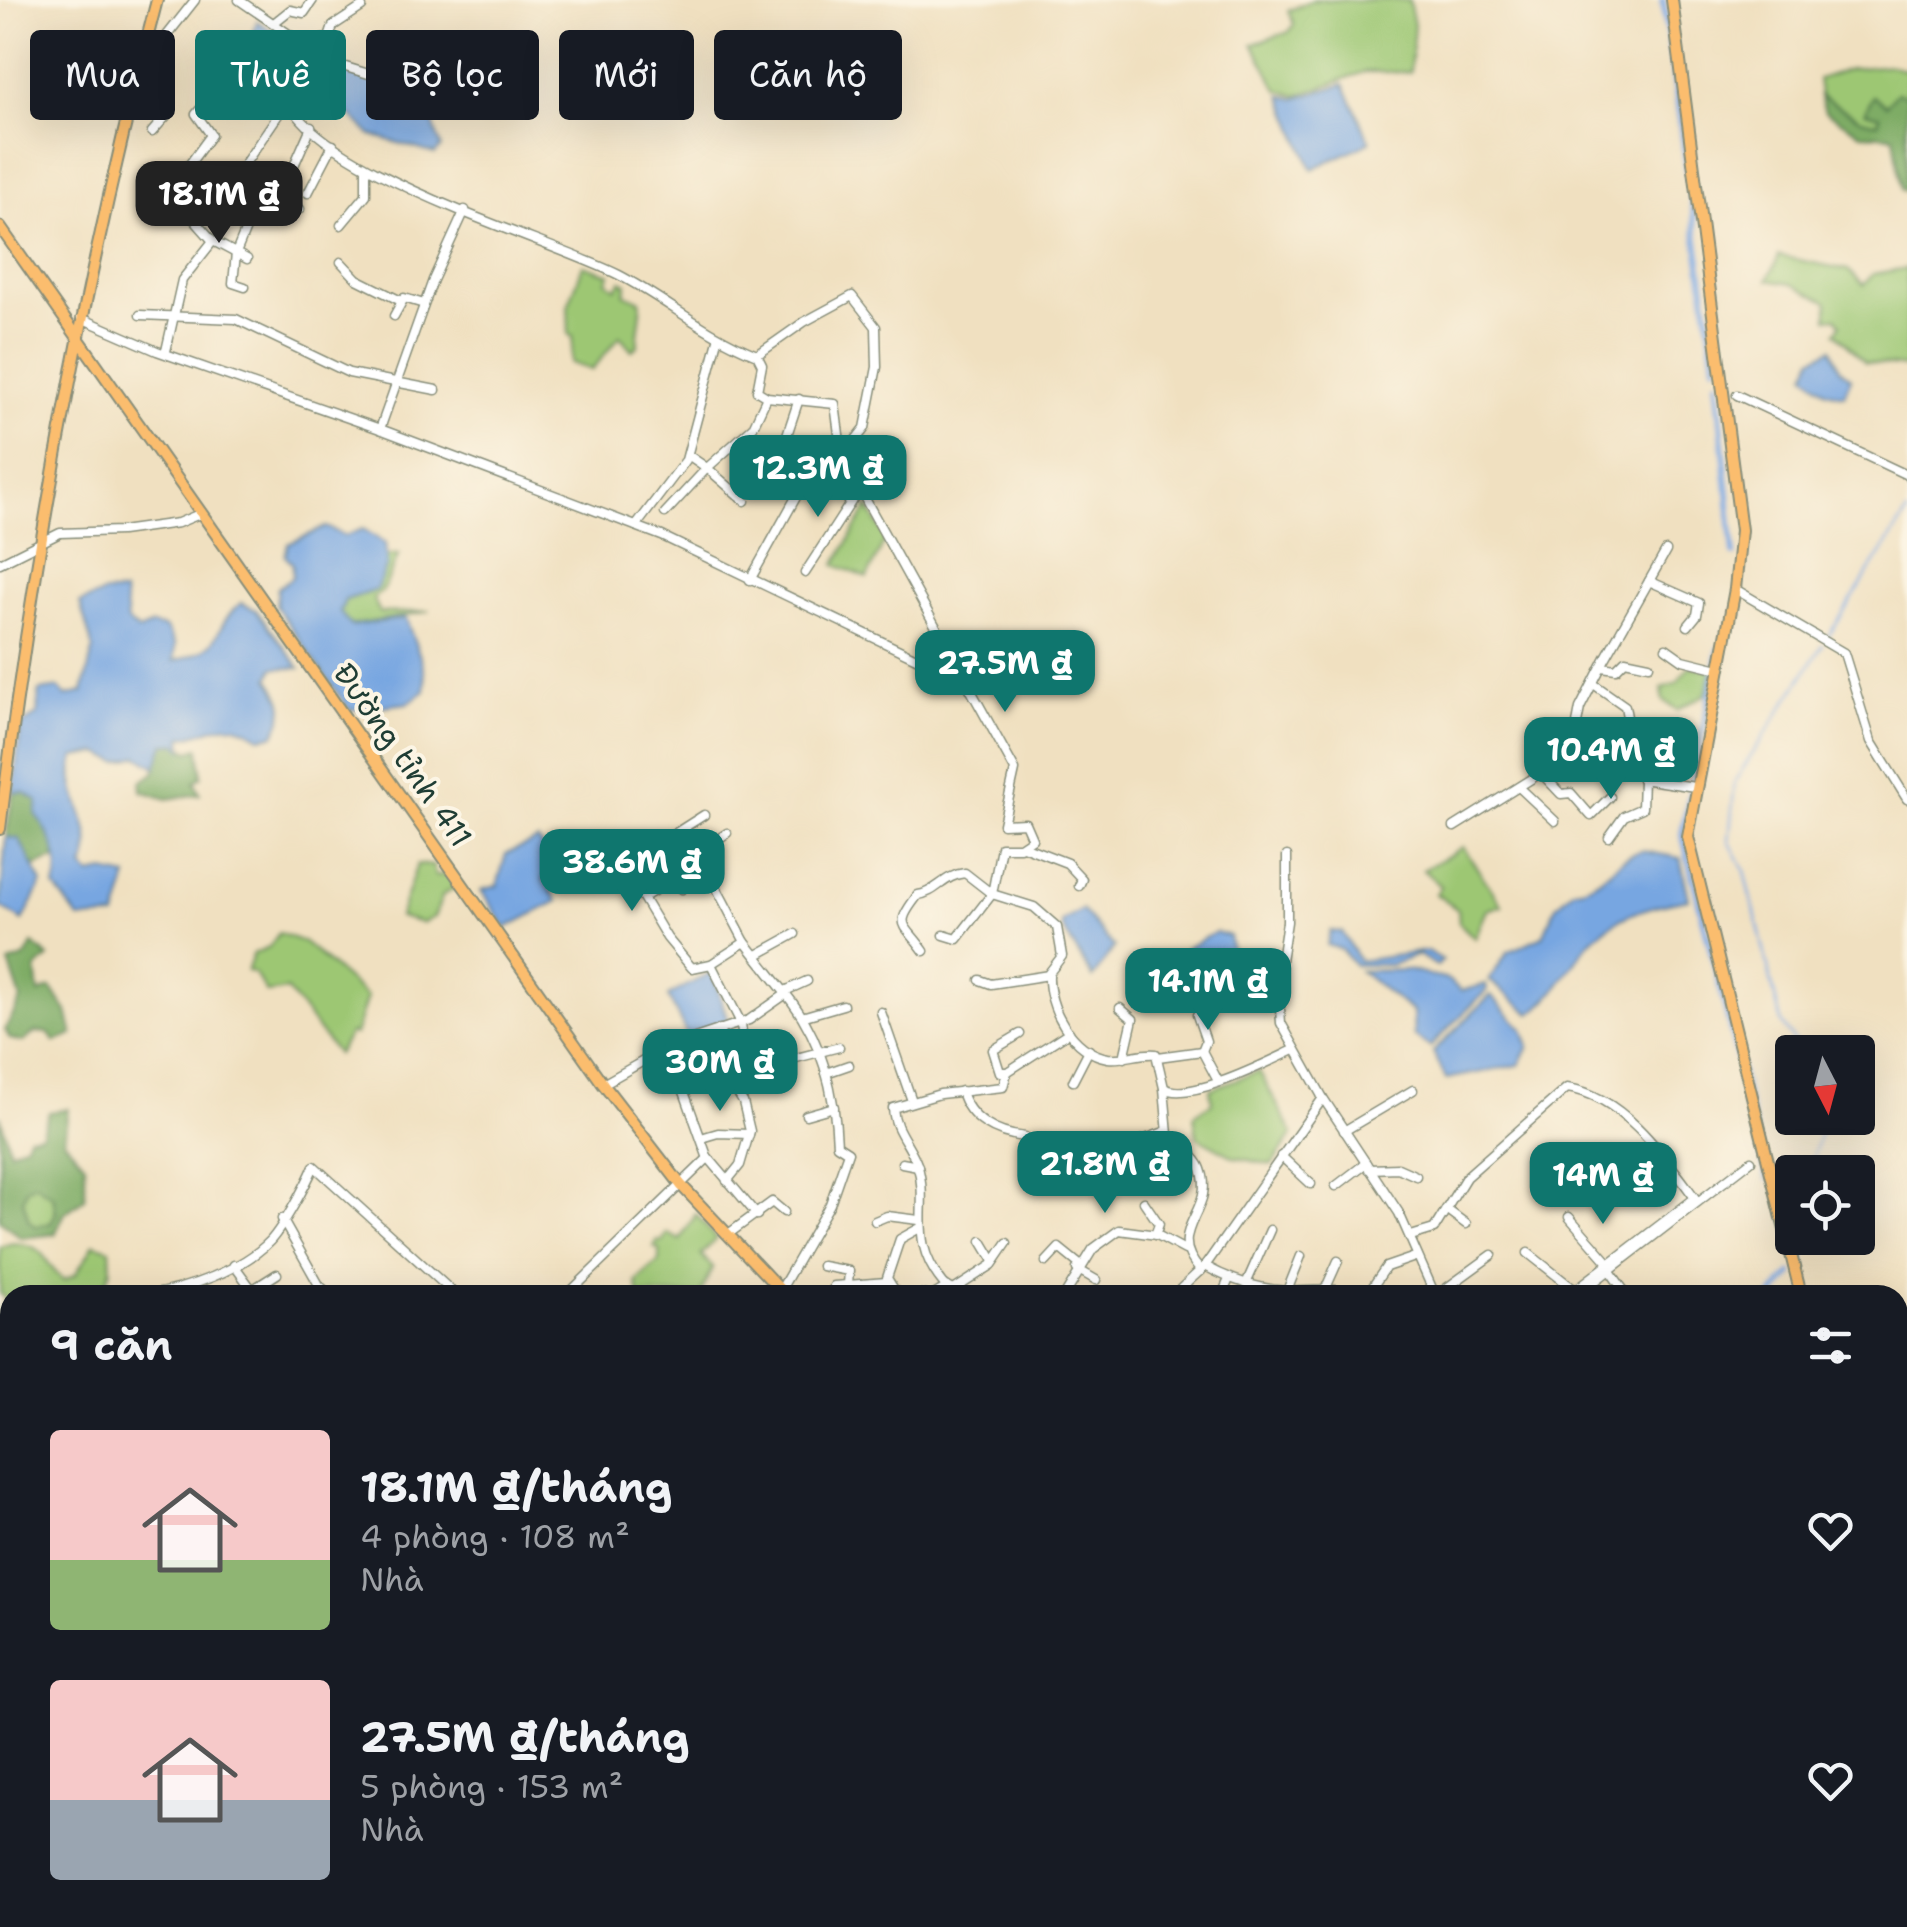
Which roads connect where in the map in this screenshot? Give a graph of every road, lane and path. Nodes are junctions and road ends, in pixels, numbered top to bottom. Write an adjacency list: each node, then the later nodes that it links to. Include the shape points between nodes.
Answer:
1 (157, 0): 9 (main road)
2 (195, 0): 10 (street)
3 (240, 0): 6 (street)
4 (313, 0): 8 (street, via 304,13 291,10)
5 (1672, 0): 73 (main road, via 1738,511)
6 (256, 4): 8 (street)
7 (362, 8): 12 (street)
8 (274, 22): 11 (street)
9 (149, 30)
10 (172, 30)
11 (285, 30)
12 (332, 30)
13 (126, 120): 39 (main road)
14 (163, 120): 19 (street)
15 (200, 120): 22 (street, via 210,135)
16 (275, 120): 25 (street)
17 (306, 120): 18 (street)
18 (311, 127): 20 (street); 27 (street, via 282,192)
19 (152, 132)
20 (333, 145): 21 (street); 26 (street)
21 (366, 169): 28 (street); 29 (street, via 366,195)
22 (186, 170)
23 (264, 186): 31 (street)
24 (166, 188): 33 (street)
25 (218, 192)
26 (308, 193)
27 (300, 210)
28 (466, 210): 40 (street); 47 (street, via 619,275)
29 (341, 225)
30 (0, 226): 41 (main road, Đường tỉnh 411)
31 (242, 240): 32 (street); 34 (street)
32 (260, 240)
33 (213, 241): 34 (street); 42 (street, via 182,280)
34 (236, 253): 35 (street); 37 (street, via 233,282)
35 (247, 259)
36 (341, 262): 38 (street, via 358,279)
37 (244, 287)
38 (401, 300): 40 (street); 44 (street)
39 (84, 303): 41 (main road); 45 (main road)
40 (424, 304): 52 (street)
41 (57, 307): 46 (main road, Đường tỉnh 411)
42 (174, 314): 43 (street); 48 (street); 52 (street, via 236,319 349,373)
43 (140, 315)
44 (394, 316)
45 (81, 318): 46 (main road); 48 (street)
46 (78, 336): 50 (main road, Đường tỉnh 411); 51 (main road)
47 (718, 340): 49 (street); 58 (street)
48 (166, 350): 57 (street)
49 (757, 355): 55 (street, via 757,391); 59 (street, via 852,296 876,327 877,367 865,428)
50 (96, 361): 51 (main road); 65 (main road, Đường tỉnh 411)
51 (73, 367): 67 (main road)
52 (400, 382): 53 (street); 57 (street)
53 (436, 390)
54 (1737, 395): 61 (street)
55 (768, 397): 56 (street); 60 (street, via 753,427)
56 (799, 399): 59 (street, via 835,404); 71 (street, via 785,441 815,463)
57 (380, 429): 66 (street)
58 (688, 454): 60 (street); 66 (street)
59 (842, 457): 62 (street)
60 (707, 468): 63 (street); 64 (street)
61 (1907, 475)
62 (860, 488): 70 (street); 79 (street, via 958,660)
63 (746, 501)
64 (665, 513)
65 (202, 514): 67 (street, via 121,531 70,531); 139 (main road, Đường tỉnh 411)
66 (636, 526): 71 (street)
67 (42, 542): 69 (street); 90 (main road)
68 (1666, 551): 72 (street)
69 (0, 563)
70 (805, 573)
71 (750, 580): 79 (street)
72 (1649, 581): 74 (street, via 1699,603); 77 (street)
73 (1736, 588): 78 (main road); 86 (street, via 1844,653 1871,740)
74 (1688, 626)
75 (1666, 648): 78 (street)
76 (1649, 665): 77 (street, via 1625,660 1616,669)
77 (1602, 666): 80 (street)
78 (1714, 668): 83 (main road)
79 (962, 680): 94 (street, via 1015,770 1003,824 1025,823 1032,840)
80 (1595, 684): 81 (street, via 1576,729); 82 (street, via 1627,710 1632,738 1650,740)
81 (1542, 774): 84 (street); 85 (street, via 1591,816)
82 (1643, 780): 83 (street); 93 (street, via 1642,808 1624,816)
83 (1690, 787): 220 (main road, via 1688,837)
84 (1520, 788): 88 (street); 89 (street)
85 (1610, 797)
86 (1907, 798)
87 (704, 815): 91 (street)
88 (1554, 821)
89 (1454, 827)
90 (0, 829)
91 (686, 830): 95 (street); 102 (street, via 624,862)
92 (726, 833): 95 (street)
93 (1609, 837)
94 (1022, 846): 99 (street, via 1066,863 1082,879); 101 (street, via 1001,848)
95 (698, 852): 97 (street)
96 (1287, 856): 110 (street)
97 (709, 873): 100 (street, via 686,878); 105 (street)
98 (665, 884): 102 (street)
99 (1079, 886)
100 (682, 889)
101 (992, 894): 104 (street, via 957,939); 106 (street, via 962,873 916,896 901,922); 109 (street, via 1034,907 1057,927 1062,956)
102 (644, 897): 108 (street, via 682,958 692,968)
103 (795, 934): 107 (street)
104 (944, 936)
105 (745, 942): 107 (street); 108 (street)
106 (924, 951)
107 (757, 955): 114 (street)
108 (711, 964): 120 (street)
109 (1049, 975): 111 (street); 122 (street)
110 (1278, 978): 113 (street); 128 (street, via 1281,1023)
111 (980, 980)
112 (807, 981): 114 (street)
113 (1236, 988)
114 (785, 992): 119 (street); 120 (street)
115 (1215, 995): 127 (street, via 1197,1014 1206,1041)
116 (843, 1005): 119 (street)
117 (1120, 1008): 131 (street, via 1134,1019)
118 (881, 1012): 144 (street)
119 (805, 1016): 129 (street)
120 (742, 1023): 121 (street); 136 (street)
121 (720, 1030): 124 (street); 149 (street, via 724,1070 743,1102)
122 (1069, 1032): 126 (street); 135 (street)
123 (1020, 1034): 135 (street, via 993,1050 998,1070)
124 (668, 1047): 139 (street); 150 (street)
125 (839, 1047): 129 (street)
126 (1089, 1050): 131 (street); 137 (street)
127 (1202, 1050): 130 (street); 138 (street)
128 (1294, 1050): 138 (street); 143 (street)
129 (819, 1054): 133 (street); 134 (street)
130 (1158, 1057): 131 (street); 140 (street)
131 (1124, 1058)
132 (849, 1065): 134 (street)
133 (757, 1068)
134 (826, 1072): 145 (street)
135 (1007, 1072): 142 (street, via 1003,1088)
136 (746, 1078)
137 (1074, 1080)
138 (1218, 1081): 140 (street, via 1181,1092)
139 (603, 1084): 160 (main road, Đường tỉnh 411)
140 (1164, 1088): 148 (street)
141 (1413, 1090): 147 (street)
142 (961, 1091): 144 (street); 148 (street, via 979,1120 1010,1136 1026,1136 1034,1152 1070,1146 1086,1171 1110,1152)
143 (1324, 1098): 147 (street); 151 (street)
144 (912, 1101): 155 (street, via 894,1108 893,1115)
145 (834, 1107): 146 (street); 203 (street, via 837,1145 848,1154)
146 (806, 1115)
147 (1344, 1131): 156 (street)
148 (1167, 1132): 177 (street, via 1203,1175)
149 (750, 1134): 150 (street); 158 (street)
150 (701, 1138): 152 (street)
151 (1281, 1156): 159 (street); 189 (street)
152 (708, 1158): 158 (street); 160 (street)
153 (1751, 1161): 187 (street)
154 (902, 1163): 155 (street)
155 (918, 1166): 169 (street)
156 (1367, 1166): 157 (street); 161 (street); 174 (street)
157 (1416, 1176)
158 (727, 1182): 165 (street)
159 (1311, 1184)
160 (680, 1185): 172 (main road, Đường tỉnh 411); 201 (street)
161 (1336, 1186)
162 (1144, 1202): 173 (street, via 1159,1224)
163 (1446, 1209): 170 (street); 174 (street, via 1434,1230); 187 (street, via 1497,1146 1574,1088 1644,1134 1694,1196)
164 (784, 1212): 165 (street, via 773,1202)
165 (758, 1215): 172 (street)
166 (1569, 1218): 187 (street)
167 (282, 1219): 185 (street, via 270,1242); 199 (street); 200 (street, via 314,1166)
168 (875, 1221): 169 (street, via 887,1216)
169 (919, 1224): 193 (street, via 900,1239); 206 (street)
170 (1466, 1224)
171 (1270, 1230): 195 (street)
172 (728, 1235): 202 (main road, Đường tỉnh 411)
173 (1155, 1235): 177 (street); 188 (street, via 1118,1230)
174 (1411, 1236): 181 (street)
175 (982, 1241): 182 (street)
176 (1008, 1242): 182 (street)
177 (1185, 1250): 189 (street)
178 (1492, 1254): 216 (street)
179 (1528, 1254): 217 (street)
180 (1301, 1256): 212 (street)
181 (1416, 1257): 214 (street, via 1386,1268); 215 (street)
182 (994, 1261): 207 (street)
183 (1338, 1261): 213 (street)
184 (1046, 1262): 188 (street, via 1059,1248)
185 (234, 1266): 196 (street); 197 (street)
186 (822, 1266): 194 (street, via 849,1271)
187 (1610, 1267): 218 (street); 219 (street)
188 (1079, 1268): 191 (street); 208 (street)
189 (1203, 1268): 192 (street); 209 (street)
190 (277, 1274): 198 (street)
191 (1096, 1280)
192 (1229, 1280): 195 (street); 210 (street)
193 (886, 1282): 194 (street); 205 (street)
194 (848, 1284): 204 (street)
195 (1246, 1284): 211 (street)
196 (189, 1285)
197 (249, 1285)
198 (264, 1285)
199 (320, 1285)
200 (445, 1285)
201 (577, 1285)
202 (775, 1285)
203 (787, 1285)
204 (841, 1285)
205 (889, 1285)
206 (952, 1285)
207 (962, 1285)
208 (1070, 1285)
209 (1185, 1285)
210 (1227, 1285)
211 (1252, 1285)
212 (1289, 1285)
213 (1327, 1285)
214 (1374, 1285)
215 (1432, 1285)
216 (1450, 1285)
217 (1570, 1285)
218 (1588, 1285)
219 (1621, 1285)
220 (1800, 1285)

